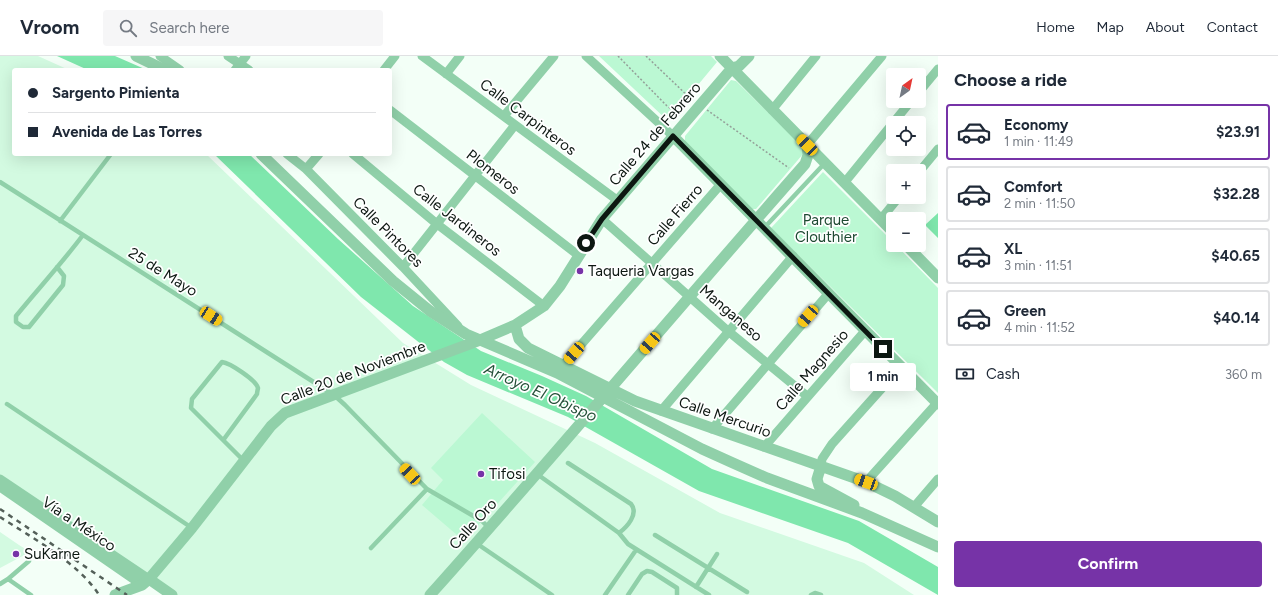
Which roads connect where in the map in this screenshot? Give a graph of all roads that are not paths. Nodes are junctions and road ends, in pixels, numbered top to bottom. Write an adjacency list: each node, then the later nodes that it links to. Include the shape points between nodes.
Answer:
1 (136, 56): 16 (street)
2 (160, 56): 17 (street)
3 (228, 56): 15 (street)
4 (246, 56): 15 (street)
5 (395, 56): 18 (street)
6 (422, 56): 21 (street, Calle Carpinteros)
7 (460, 56): 21 (street)
8 (554, 56): 26 (street)
9 (586, 56): 30 (street)
10 (720, 56): 19 (street)
11 (735, 56): 19 (street)
12 (750, 56): 19 (street, via 739,66)
13 (816, 56): 24 (street)
14 (882, 56): 31 (street)
15 (237, 67)
16 (161, 68)
17 (177, 68)
18 (386, 68)
19 (732, 68): 24 (street); 30 (street, Calle 24 de Febrero)
20 (938, 69): 22 (street)
21 (446, 74): 26 (street, Calle Carpinteros)
22 (926, 84)
23 (905, 108): 27 (street)
24 (772, 110): 31 (street)
25 (392, 112): 42 (street, Plomeros)
26 (504, 116): 28 (street, Calle Carpinteros)
27 (899, 116)
28 (515, 125): 42 (street); 46 (street, Calle Carpinteros)
29 (886, 132): 44 (street)
30 (673, 136): 45 (street); 46 (street, Calle 24 de Febrero)
31 (807, 145): 38 (street, via 808,155); 40 (street)
32 (938, 149): 39 (street)
33 (109, 156): 51 (lane)
34 (262, 156): 69 (street, via 393,281 430,311)
35 (290, 156): 41 (street, Calle Pintores)
36 (317, 156): 41 (street)
37 (355, 156): 52 (street, Calle Jardineros)
38 (805, 164): 40 (street, via 816,160); 49 (street, Calle Oro)
39 (926, 164)
40 (827, 165): 44 (street); 54 (lane)
41 (306, 169): 61 (street, Calle Pintores)
42 (474, 175): 52 (street); 57 (street, Plomeros)
43 (0, 182): 51 (lane, 25 de Mayo)
44 (845, 182): 50 (street)
45 (721, 184): 49 (street); 59 (street, Calle Fierro)
46 (617, 200): 48 (street, Calle 24 de Febrero)
47 (894, 204): 50 (street)
48 (602, 219): 57 (street, Calle 20 de Noviembre); 59 (street, Manganeso)
49 (756, 220): 54 (street); 64 (street, Calle Oro)
50 (881, 220): 53 (street)
51 (60, 221): 55 (lane, 25 de Mayo)
52 (437, 224): 61 (street); 65 (street, Calle Jardineros)
53 (886, 225)
54 (764, 228): 58 (street)
55 (83, 235): 60 (lane); 74 (lane, 25 de Mayo)
56 (913, 252): 62 (street)
57 (578, 255): 65 (street, Calle 20 de Noviembre, via 560,286)
58 (793, 256): 63 (street); 67 (street)
59 (652, 263): 64 (street, Manganeso); 73 (street, Calle Fierro)
60 (57, 267): 60 (lane, via 16,316 16,322 23,327 29,327 63,285 64,276)
61 (403, 267): 69 (street, Calle Pintores)
62 (938, 278)
63 (829, 293): 68 (street); 71 (street)
64 (690, 297): 67 (street, Manganeso); 75 (street, Calle Oro)
65 (544, 306): 66 (street, Calle 20 de Noviembre)
66 (514, 325): 70 (street, Calle 20 de Noviembre); 73 (street, Calle Mercurio, via 519,339 528,348)
67 (728, 331): 71 (street, Manganeso); 80 (street)
68 (865, 331): 72 (street); 76 (street, Calle Magnesio)
69 (466, 334): 70 (street)
70 (480, 340): 73 (street); 74 (street, Calle 20 de Noviembre)
71 (768, 363): 76 (street, Manganeso); 81 (street)
72 (901, 367): 78 (street); 86 (street, via 832,444 822,459)
73 (560, 369): 75 (street, Calle Mercurio)
74 (334, 394): 84 (street, Calle 20 de Noviembre, via 278,418); 92 (lane, 25 de Mayo)
75 (603, 395): 79 (street, Calle Mercurio); 87 (street, Calle Oro)
76 (807, 396): 83 (street, Calle Magnesio)
77 (7, 404): 96 (lane)
78 (937, 404): 90 (street)
79 (633, 406): 80 (street, Calle Mercurio); 94 (street, via 702,449 767,478)
80 (661, 411): 81 (street, Calle Mercurio)
81 (712, 428): 83 (street, Calle Mercurio)
82 (224, 439): 82 (lane, via 191,408 192,399 222,362 229,363 258,388 257,394); 84 (lane)
83 (764, 447): 86 (street, Calle Mercurio)
84 (244, 461): 96 (street, Calle 20 de Noviembre)
85 (568, 463): 98 (lane, via 631,504 633,515 629,524)
86 (821, 466): 90 (street, Calle Mercurio); 94 (street, via 817,479 819,486 846,500)
87 (537, 474): 97 (street, Calle Oro); 98 (lane)
88 (0, 479): 108 (street)
89 (938, 479): 93 (street)
90 (866, 482): 93 (street, Calle Mercurio)
91 (0, 487): 108 (street, Vía a México)
92 (427, 489): 97 (lane, 25 de Mayo, via 482,521); 102 (lane)
93 (914, 507): 95 (street, Calle Mercurio)
94 (862, 513): 101 (street)
95 (938, 522)
96 (192, 528): 108 (street, Calle 20 de Noviembre)
97 (489, 528): 100 (street, Calle Oro)
98 (619, 533): 103 (lane)
99 (655, 536): 106 (lane)
100 (476, 543): 115 (street, Calle Oro); 116 (lane)
101 (938, 547)
102 (371, 548)
103 (636, 550): 110 (lane); 117 (lane)
104 (717, 554): 106 (lane)
105 (29, 561): 107 (lane)
106 (708, 569): 110 (lane); 111 (lane)
107 (8, 579): 109 (lane); 112 (lane)
108 (146, 582): 113 (street, Calle 20 de Noviembre); 114 (street)
109 (0, 584)
110 (696, 588): 120 (lane)
111 (747, 592)
112 (31, 595)
113 (115, 595)
114 (172, 595)
115 (430, 595)
116 (552, 595)
117 (605, 595)
118 (628, 595): 119 (lane, via 642,574 648,571 676,588)
119 (678, 595)
120 (708, 595)
121 (811, 595): 122 (lane)
122 (821, 595)

